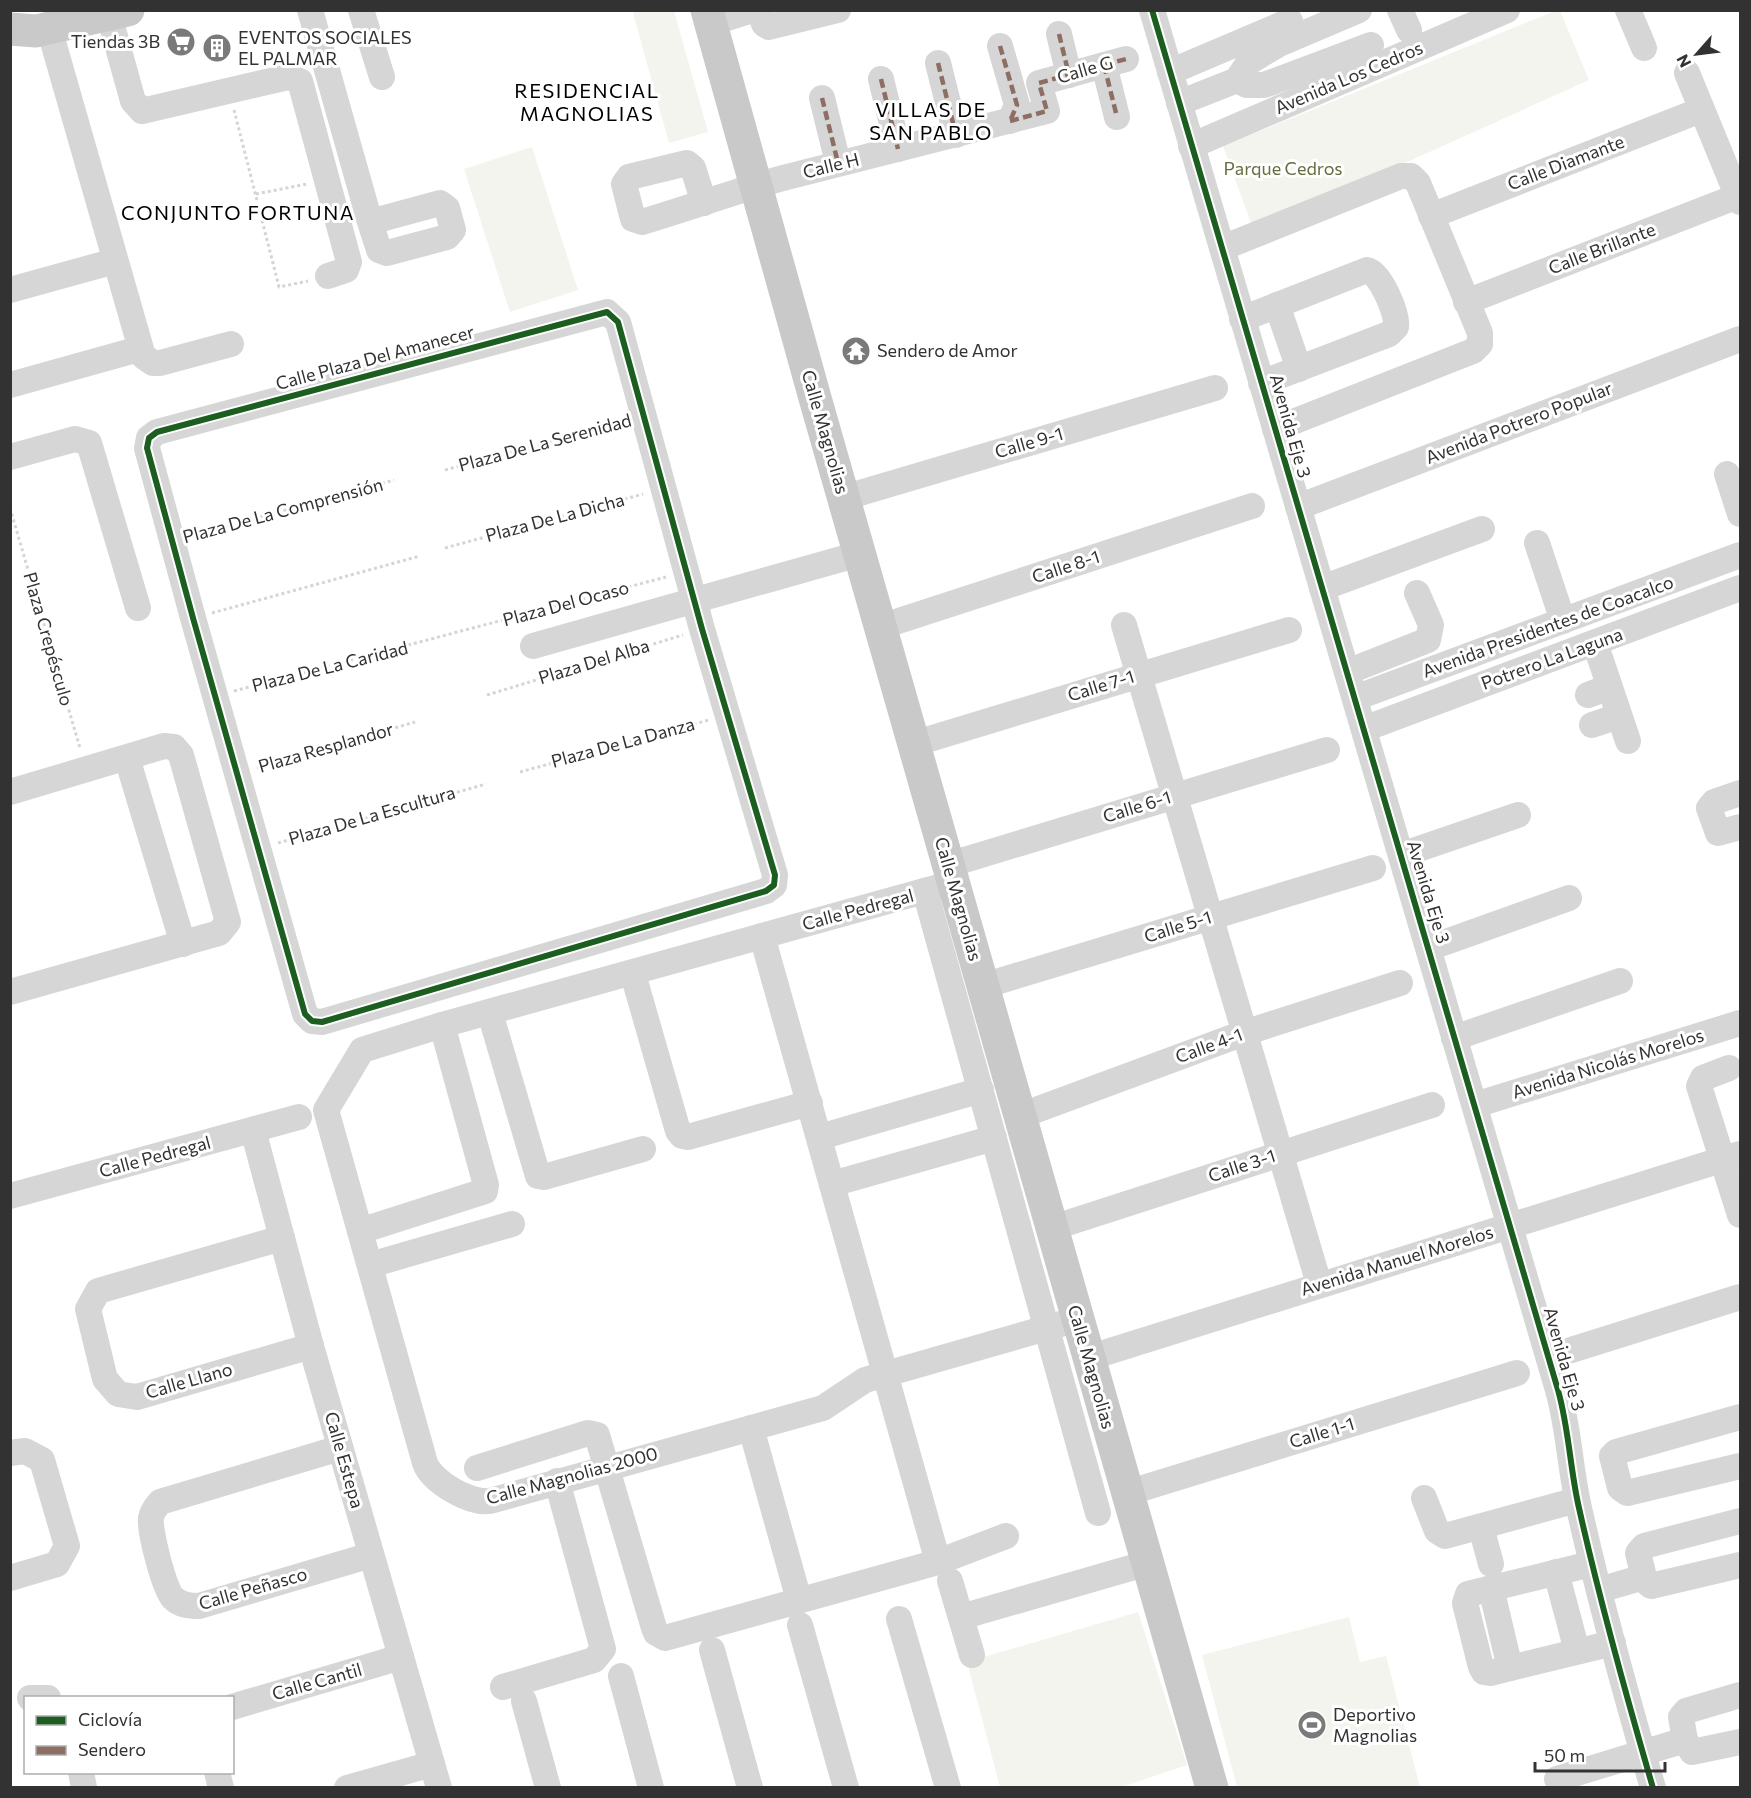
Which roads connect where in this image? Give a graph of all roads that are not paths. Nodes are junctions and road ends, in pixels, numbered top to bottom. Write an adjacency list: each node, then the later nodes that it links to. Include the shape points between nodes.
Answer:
1 (310, 10): 42 (street)
2 (361, 10): 26 (street)
3 (752, 10): 11 (street)
4 (759, 10): 5 (street, via 769,27)
5 (838, 10)
6 (1152, 10): 22 (street, Avenida Eje 3)
7 (1359, 10): 12 (street)
8 (1507, 10): 35 (street, Avenida Los Cedros)
9 (1628, 10): 19 (street)
10 (119, 13): 13 (main road); 45 (street, via 133,100 138,109 147,111 297,78 302,84 349,265 344,272)
11 (709, 16): 38 (main road, Calle Magnolias)
12 (1321, 18): 16 (street); 20 (street); 22 (street)
13 (49, 28): 14 (main road, via 23,32); 44 (street)
14 (10, 29)
15 (1059, 34): 24 (street)
16 (1279, 44): 25 (street); 28 (street, via 1248,62)
17 (1371, 45): 20 (street)
18 (1000, 46): 33 (street, via 1017,105)
19 (1644, 48)
20 (1341, 58): 25 (street)
21 (938, 63): 34 (street)
22 (1170, 72): 30 (street, Avenida Eje 3)
23 (1687, 73): 31 (street)
24 (1069, 75): 32 (street, Calle G, via 1115,62); 33 (street, Calle G, via 1039,83 1047,111)
25 (1294, 75): 28 (street, via 1257,86)
26 (382, 77)
27 (881, 79): 36 (street)
28 (1237, 80): 30 (street)
29 (822, 98): 37 (street)
30 (1179, 103): 35 (street, Avenida Eje 3)
31 (1701, 110): 39 (street); 41 (street, Calle Diamante)
32 (1117, 117)
33 (1010, 121): 34 (street, Calle H)
34 (956, 135): 36 (street, Calle H)
35 (1191, 146): 43 (street, Avenida Eje 3)
36 (898, 149): 37 (street, Calle H)
37 (838, 163): 38 (street, Calle H)
38 (757, 185): 40 (street, Calle H); 60 (main road, Calle Magnolias)
39 (1739, 199): 47 (street, Calle Brillante)
40 (704, 203): 40 (street, Calle H, via 636,221 625,181 684,163 693,168)
41 (1431, 216): 43 (street, via 1418,183 1411,176 1401,176); 47 (street)
42 (370, 222)
43 (1222, 248): 49 (street, Avenida Eje 3)
44 (115, 261): 46 (street); 52 (street)
45 (327, 276)
46 (10, 290)
47 (1466, 302): 57 (street, via 1480,333 1480,344 1473,351)
48 (1277, 305): 49 (street); 53 (street); 53 (street, via 1367,270 1379,278 1396,317 1396,327 1389,334)
49 (1242, 319): 54 (street, Avenida Eje 3)
50 (1740, 339): 62 (street, Avenida Potrero Popular)
51 (231, 344): 52 (street, via 160,363 148,360)
52 (139, 348): 55 (street)
53 (1299, 369): 54 (street)
54 (1262, 383): 57 (street, Avenida Eje 3)
55 (10, 385)
56 (1215, 388): 60 (street, Calle 9-1)
57 (1275, 429): 62 (street, Avenida Eje 3)
58 (10, 457): 72 (street, via 75,439 88,443)
59 (1726, 474): 63 (street)
60 (843, 498): 66 (main road, Calle Magnolias)
61 (1252, 506): 75 (street, Calle 8-1)
62 (1298, 507): 68 (street, Avenida Eje 3)
63 (1740, 514)
64 (1482, 530): 68 (street)
65 (1537, 543): 73 (street)
66 (859, 554): 71 (street); 75 (main road, Calle Magnolias)
67 (1740, 555): 73 (street, Avenida Presidentes de Coacalco)
68 (1322, 588): 79 (street, Avenida Eje 3)
69 (1740, 588): 77 (street, Potrero La Laguna)
70 (1417, 593): 79 (street, via 1431,626 1428,640)
71 (695, 601): 71 (street, Calle Plaza Del Amanecer, via 775,875 771,889 322,1022 312,1021 305,1014 193,618 147,448 149,438 157,432 602,313 612,314 618,322); 78 (street)
72 (138, 608)
73 (1563, 621): 81 (street, Avenida Presidentes de Coacalco)
74 (1124, 625): 80 (street)
75 (880, 627): 86 (main road, Calle Magnolias)
76 (1289, 630): 80 (street, Calle 7-1)
77 (1595, 643): 82 (street, via 1599,691); 84 (street, Potrero La Laguna)
78 (533, 646)
79 (1347, 672): 81 (street, Avenida Eje 3)
80 (1138, 674): 86 (street, Calle 7-1); 91 (street)
81 (1355, 699): 84 (street, Avenida Eje 3)
82 (1619, 716): 83 (street); 85 (street)
83 (1592, 725)
84 (1364, 729): 94 (street, Avenida Eje 3)
85 (1628, 741)
86 (913, 744): 96 (main road, Calle Magnolias)
87 (1327, 750): 91 (street, Calle 6-1)
88 (127, 758): 89 (street); 100 (street); 100 (street, via 169,746 181,755 228,922 219,933)
89 (10, 792)
90 (1740, 793): 93 (street, via 1714,801 1709,808 1718,832)
91 (1176, 795): 96 (street, Calle 6-1); 98 (street)
92 (1518, 815): 94 (street)
93 (1740, 827)
94 (1401, 855): 101 (street, Avenida Eje 3)
95 (1373, 868): 98 (street, Calle 5-1)
96 (942, 880): 99 (street, Calle Pedregal); 105 (main road, Calle Magnolias); 113 (street)
97 (1569, 898): 101 (street)
98 (1211, 917): 105 (street, Calle 5-1); 110 (street)
99 (762, 936): 102 (street, Calle Pedregal); 114 (street)
100 (183, 944): 106 (street)
101 (1429, 948): 111 (street, Avenida Eje 3)
102 (633, 974): 107 (street, Calle Pedregal); 114 (street, via 682,1136)
103 (1620, 981): 111 (street)
104 (1400, 983): 110 (street, Calle 4-1)
105 (983, 986): 117 (main road, Calle Magnolias)
106 (10, 992)
107 (490, 1012): 109 (street); 122 (street, via 538,1176)
108 (1740, 1023): 116 (street, Avenida Nicolás Morelos)
109 (442, 1025): 131 (street, Calle Magnolias 2000, via 362,1050 326,1110); 131 (street, via 485,1191)
110 (1244, 1033): 117 (street, Calle 4-1); 123 (street)
111 (1454, 1038): 116 (street, Avenida Eje 3)
112 (1729, 1068): 124 (street, via 1703,1078 1699,1086)
113 (981, 1090): 120 (street); 121 (street)
114 (810, 1103): 120 (street)
115 (1432, 1105): 123 (street, Calle 3-1)
116 (1475, 1105): 129 (street, Avenida Eje 3)
117 (1020, 1116): 130 (main road, Calle Magnolias)
118 (299, 1117): 119 (street, Calle Pedregal)
119 (253, 1130): 126 (street, Calle Pedregal); 132 (street, Calle Estepa)
120 (820, 1137): 125 (street)
121 (994, 1138): 125 (street); 136 (street)
122 (643, 1149)
123 (1279, 1154): 130 (street, Calle 3-1); 134 (street)
124 (1732, 1157): 127 (street); 129 (street, Avenida Manuel Morelos)
125 (832, 1184): 141 (street)
126 (10, 1197)
127 (1740, 1215)
128 (512, 1224): 133 (street)
129 (1509, 1226): 134 (street, Avenida Manuel Morelos); 138 (street, Avenida Eje 3)
130 (1052, 1228): 136 (main road, Calle Magnolias)
131 (360, 1231): 133 (street, Calle Magnolias 2000)
132 (282, 1238): 137 (street, Calle Estepa); 137 (street, Calle Llano, via 98,1291 88,1309 105,1379 118,1394 137,1397)
133 (370, 1265): 151 (street, Calle Magnolias 2000, via 429,1472 480,1502)
134 (1319, 1284): 139 (street, Avenida Manuel Morelos)
135 (1740, 1297): 138 (street)
136 (1062, 1323): 139 (main road, Calle Magnolias); 141 (street, Calle Magnolias 2000); 155 (street)
137 (311, 1346): 144 (street, Calle Estepa)
138 (1549, 1357): 150 (street, Avenida Eje 3, via 1566,1417)
139 (1088, 1358): 152 (main road, Calle Magnolias)
140 (1517, 1373): 152 (street, Calle 1-1)
141 (886, 1374): 143 (street, Calle Magnolias 2000, via 858,1384 823,1408); 163 (street)
142 (1740, 1417): 146 (street, via 1616,1452)
143 (752, 1428): 148 (street, Calle Magnolias 2000); 169 (street)
144 (340, 1448): 159 (street, Calle Estepa); 159 (street, Calle Peñasco, via 160,1502 154,1509 151,1529 167,1587 179,1603 199,1605)
145 (23, 1453): 167 (street, via 47,1469 66,1536 63,1556 57,1564)
146 (1613, 1462): 147 (street, via 1620,1488 1627,1494); 150 (street)
147 (1740, 1466)
148 (608, 1467): 149 (street, via 598,1438 591,1432); 151 (street, Calle Magnolias 2000); 169 (street, via 654,1628 660,1636 670,1637)
149 (477, 1468)
150 (1573, 1472): 154 (street, Avenida Eje 3)
151 (557, 1481): 180 (street, via 603,1649 594,1660)
152 (1127, 1493): 160 (main road, Calle Magnolias)
153 (1424, 1498): 157 (street, via 1440,1534 1450,1536)
154 (1577, 1500): 157 (street); 161 (street, Avenida Eje 3)
155 (1098, 1513)
156 (1740, 1521): 166 (street, via 1641,1548 1638,1556)
157 (1481, 1527): 165 (street)
158 (1006, 1536): 163 (street)
159 (371, 1555): 178 (street, Calle Estepa)
160 (1148, 1563): 171 (street); 190 (main road, Calle Magnolias)
161 (1591, 1564): 164 (street); 168 (street, Avenida Eje 3)
162 (1740, 1565): 166 (street, via 1652,1586)
163 (944, 1571): 169 (street); 171 (street)
164 (1556, 1572): 165 (street); 170 (street)
165 (1491, 1576): 176 (street, via 1510,1668)
166 (1644, 1576): 168 (street)
167 (10, 1578)
168 (1600, 1595): 170 (street); 174 (street, Avenida Eje 3)
169 (799, 1600)
170 (1566, 1611): 176 (street)
171 (961, 1617): 177 (street)
172 (899, 1619): 196 (street)
173 (800, 1625): 195 (street)
174 (1613, 1643): 176 (street); 186 (street, Avenida Eje 3)
175 (712, 1650): 194 (street)
176 (1577, 1651)
177 (972, 1654)
178 (401, 1657): 183 (street, Calle Cantil); 187 (street, Calle Estepa)
179 (621, 1676): 193 (street)
180 (504, 1687)
181 (1740, 1695): 184 (street, via 1683,1712 1680,1717)
182 (524, 1701): 192 (street)
183 (234, 1706)
184 (1685, 1740): 185 (street, via 1695,1753); 186 (street)
185 (1740, 1742)
186 (1643, 1754): 189 (street); 197 (street, Avenida Eje 3)
187 (435, 1776): 191 (street)
188 (1557, 1779): 189 (street)
189 (1594, 1779)
190 (1206, 1786)
191 (347, 1788)
192 (548, 1788)
193 (651, 1788)
194 (750, 1788)
195 (846, 1788)
196 (948, 1788)
197 (1653, 1788)

